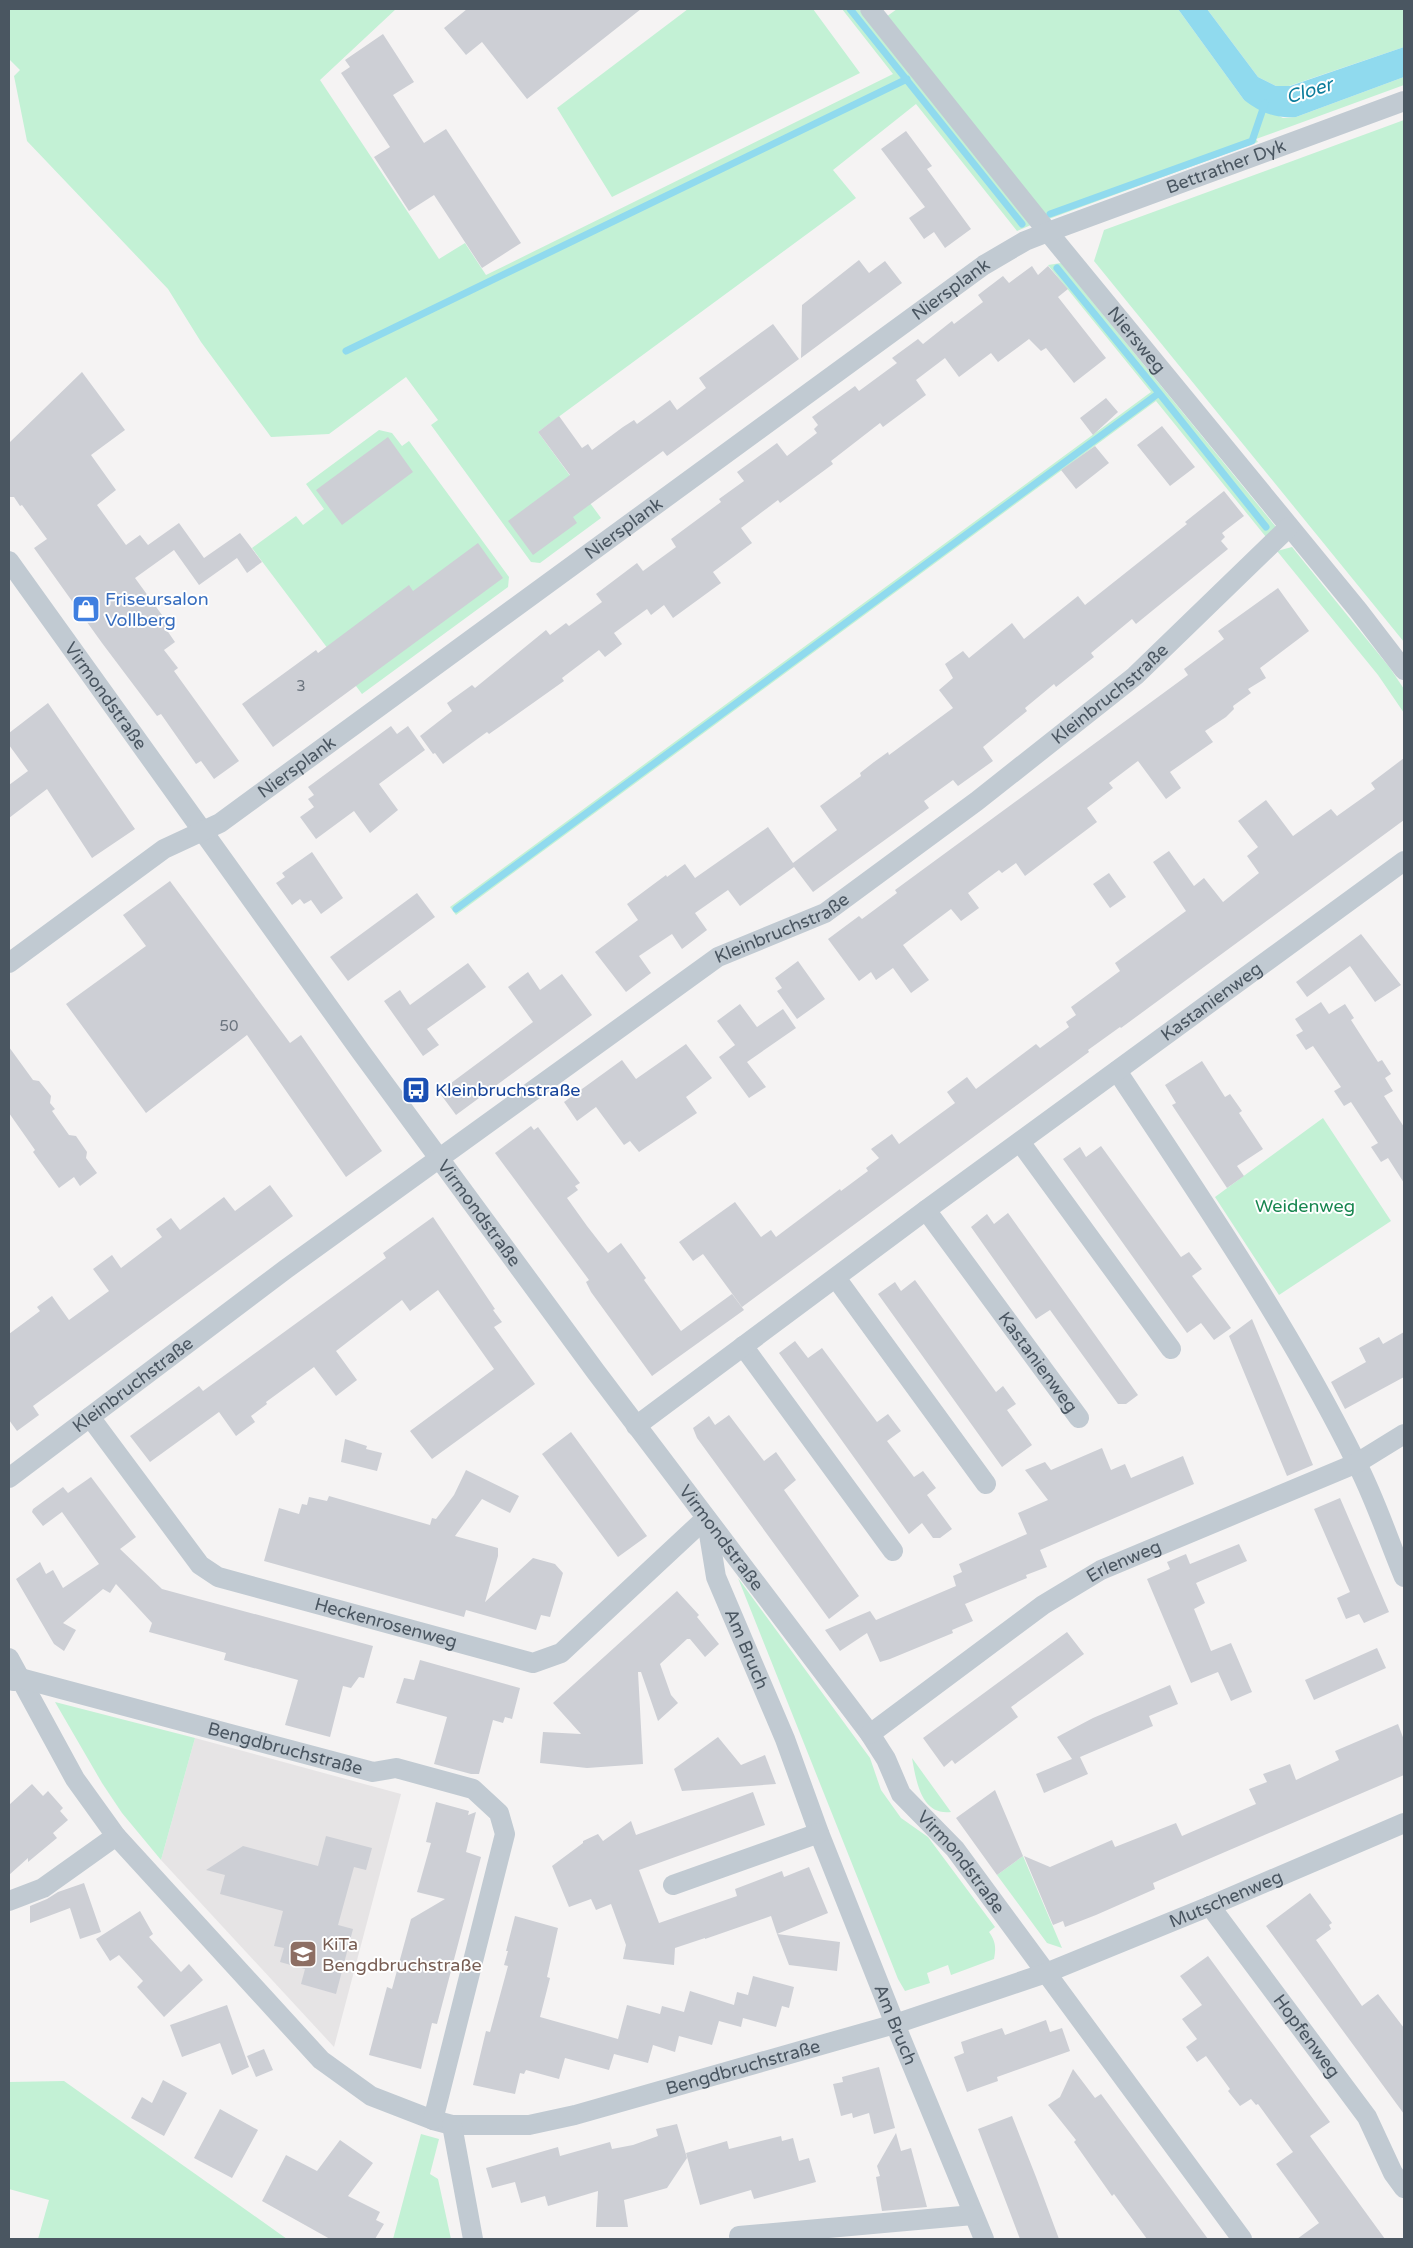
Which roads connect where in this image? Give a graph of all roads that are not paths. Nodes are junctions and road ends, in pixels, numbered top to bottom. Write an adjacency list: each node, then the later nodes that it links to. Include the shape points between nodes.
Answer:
1 (870, 9): 3 (street, Niersweg)
2 (1404, 101): 3 (street, Bettrather Dyk)
3 (1048, 232): 4 (street, Niersweg); 7 (street, Niersplank, via 1007,252 962,280 220,823)
4 (1289, 527): 6 (street, Niersweg); 12 (street, Kleinbruchstraße, via 1135,676 977,801 825,913 718,956)
5 (9, 561): 7 (street, Virmondstraße)
6 (1404, 670)
7 (203, 831): 9 (street, via 164,849); 12 (street, Virmondstraße)
8 (1404, 861): 10 (street, Kastanienweg)
9 (9, 963)
10 (1117, 1071): 11 (street, Kastanienweg); 21 (street, via 1270,1306)
11 (1020, 1142): 13 (street, Kastanienweg); 16 (street)
12 (440, 1159): 17 (street, Kleinbruchstraße); 19 (street, Virmondstraße)
13 (926, 1210): 14 (street, Kastanienweg); 18 (street, Kastanienweg)
14 (836, 1278): 15 (street, Kastanienweg); 23 (street)
15 (742, 1346): 19 (street, Kastanienweg); 25 (street)
16 (1170, 1349)
17 (90, 1417): 22 (street, Kleinbruchstraße); 24 (street, Heckenrosenweg, via 200,1565 218,1577 532,1663 561,1653)
18 (1079, 1418)
19 (636, 1426): 24 (street, Virmondstraße)
20 (1404, 1434): 21 (street, Erlenweg)
21 (1357, 1462): 26 (street); 29 (street, Erlenweg, via 1129,1558 1072,1586)
22 (9, 1478)
23 (986, 1484)
24 (706, 1518): 29 (street, Virmondstraße); 31 (street, Am Bruch, via 716,1577 786,1739)
25 (893, 1551)
26 (1404, 1577)
27 (9, 1658): 28 (street, Bengdbruchstraße)
28 (14, 1680): 32 (street, Bengdbruchstraße, via 75,1779); 38 (street, Bengdbruchstraße, via 374,1772 396,1768 473,1789 499,1813 505,1834)
29 (870, 1734): 36 (street, Virmondstraße, via 886,1759 901,1794 954,1848)
30 (1404, 1823): 35 (street, Mutschenweg)
31 (819, 1832): 33 (street); 37 (street, Am Bruch)
32 (116, 1836): 34 (street, via 43,1888); 38 (street, Bengdbruchstraße, via 322,2060 371,2096)
33 (673, 1885)
34 (9, 1900)
35 (1210, 1906): 36 (street, Mutschenweg); 40 (street, Hopfenweg, via 1367,2117)
36 (1046, 1973): 37 (street, Bengdbruchstraße); 45 (street, Virmondstraße)
37 (895, 2024): 39 (street, Bengdbruchstraße, via 575,2115 529,2125); 41 (street, Am Bruch)
38 (433, 2120): 39 (street, Bengdbruchstraße)
39 (452, 2125): 43 (street)
40 (1401, 2175)
41 (973, 2215): 42 (street); 44 (street, Am Bruch)
42 (739, 2236)
43 (473, 2239)
44 (984, 2239)
45 (1242, 2239)

